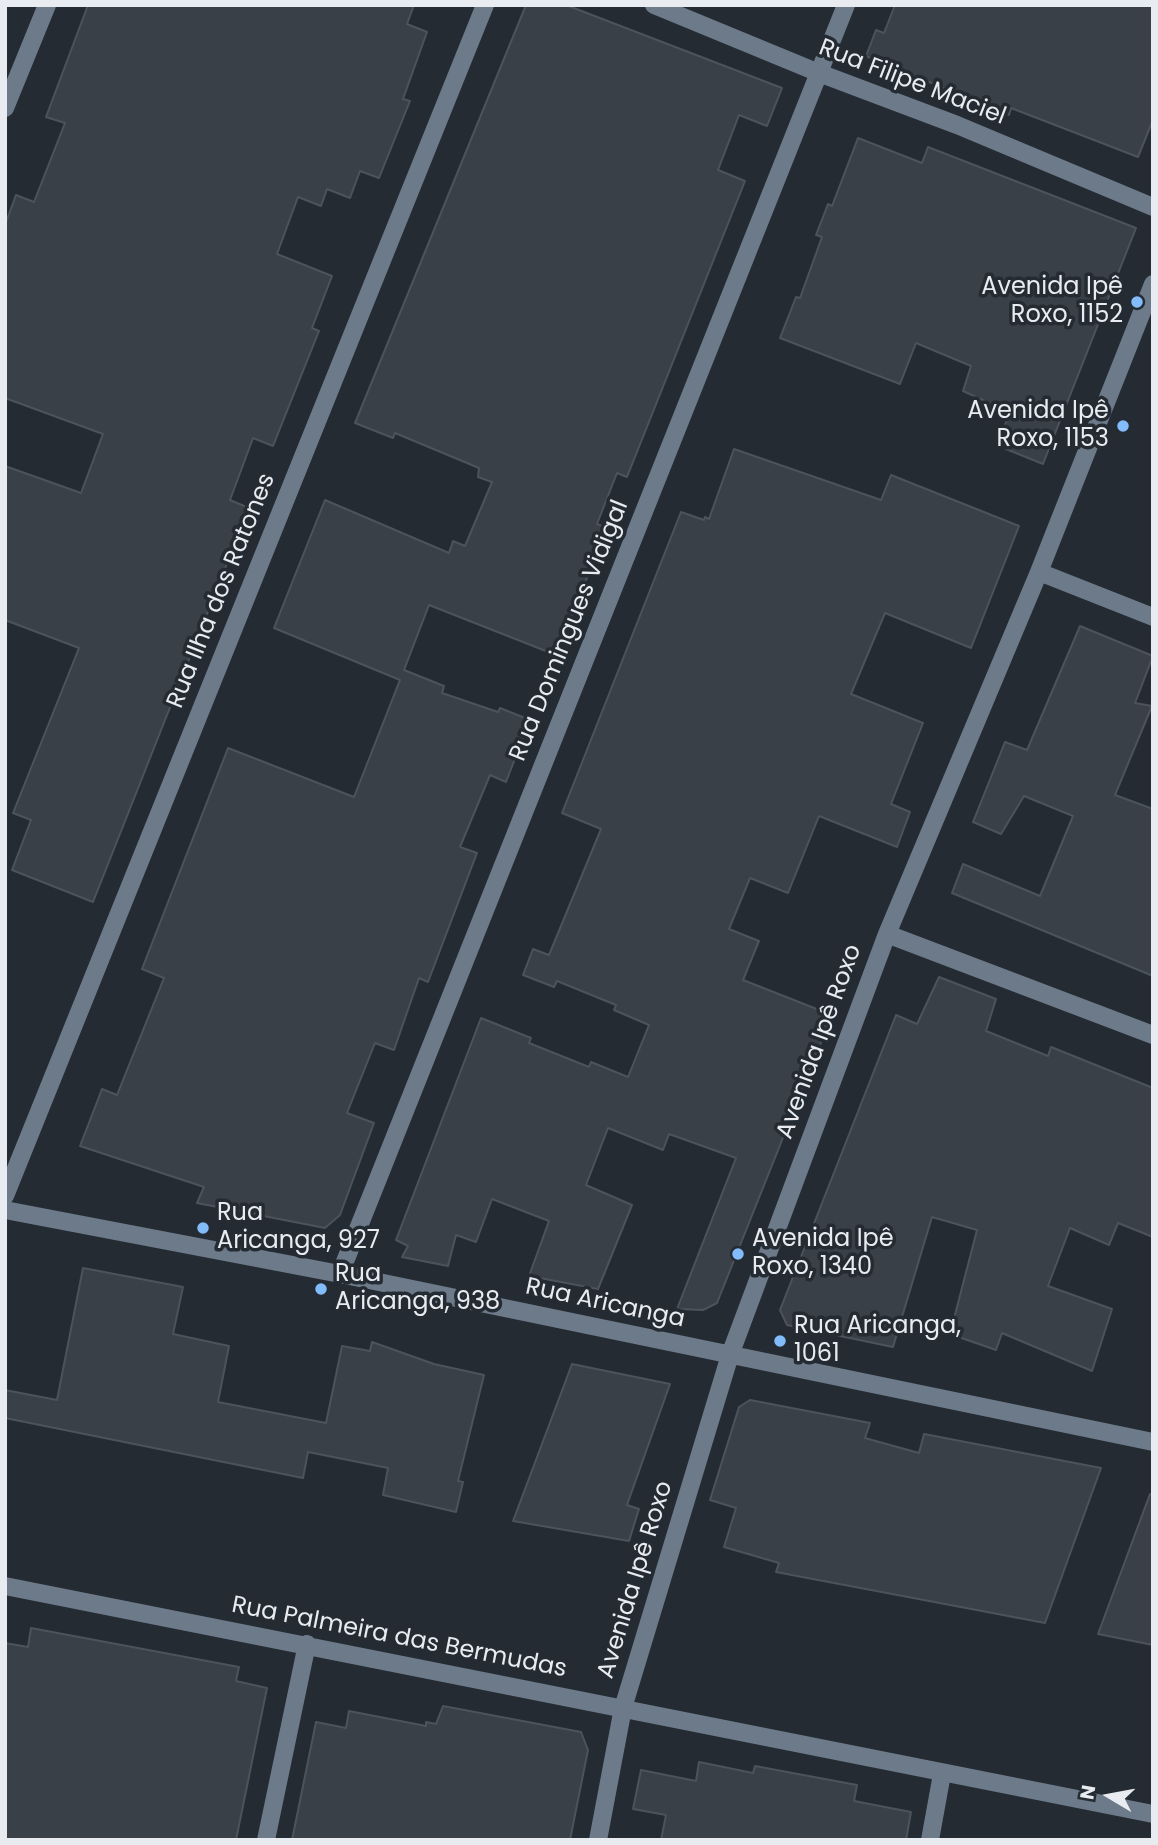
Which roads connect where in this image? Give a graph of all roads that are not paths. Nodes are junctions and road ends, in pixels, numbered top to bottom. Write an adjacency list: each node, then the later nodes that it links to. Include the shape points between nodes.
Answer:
1 (47, 5): 6 (street)
2 (485, 5): 14 (street, Rua Ilha dos Ratones)
3 (654, 5): 5 (street, Rua Filipe Maciel)
4 (846, 5): 5 (street, Rua Domingues Vidigal)
5 (819, 73): 8 (street, Rua Filipe Maciel); 16 (street, Rua Domingues Vidigal)
6 (9, 87): 7 (street)
7 (5, 108)
8 (1153, 207)
9 (1153, 284): 10 (street, Avenida Ipê Roxo)
10 (1039, 572): 11 (street); 12 (street, Avenida Ipê Roxo)
11 (1153, 618)
12 (887, 934): 13 (street); 17 (street, Avenida Ipê Roxo)
13 (1153, 1035)
14 (5, 1196)
15 (5, 1210): 16 (street, Rua Aricanga)
16 (340, 1274): 17 (street, Rua Aricanga)
17 (730, 1355): 18 (street, Rua Aricanga); 21 (street, Avenida Ipê Roxo)
18 (1153, 1442)
19 (5, 1586): 20 (street, Rua Palmeira das Bermudas)
20 (307, 1644): 21 (street, Rua Palmeira das Bermudas); 24 (street)
21 (624, 1707): 22 (street, Rua Palmeira das Bermudas); 25 (street, Avenida Ipê Roxo)
22 (942, 1774): 23 (street, Rua Palmeira das Bermudas); 26 (street)
23 (1153, 1814)
24 (265, 1840)
25 (598, 1840)
26 (930, 1840)

